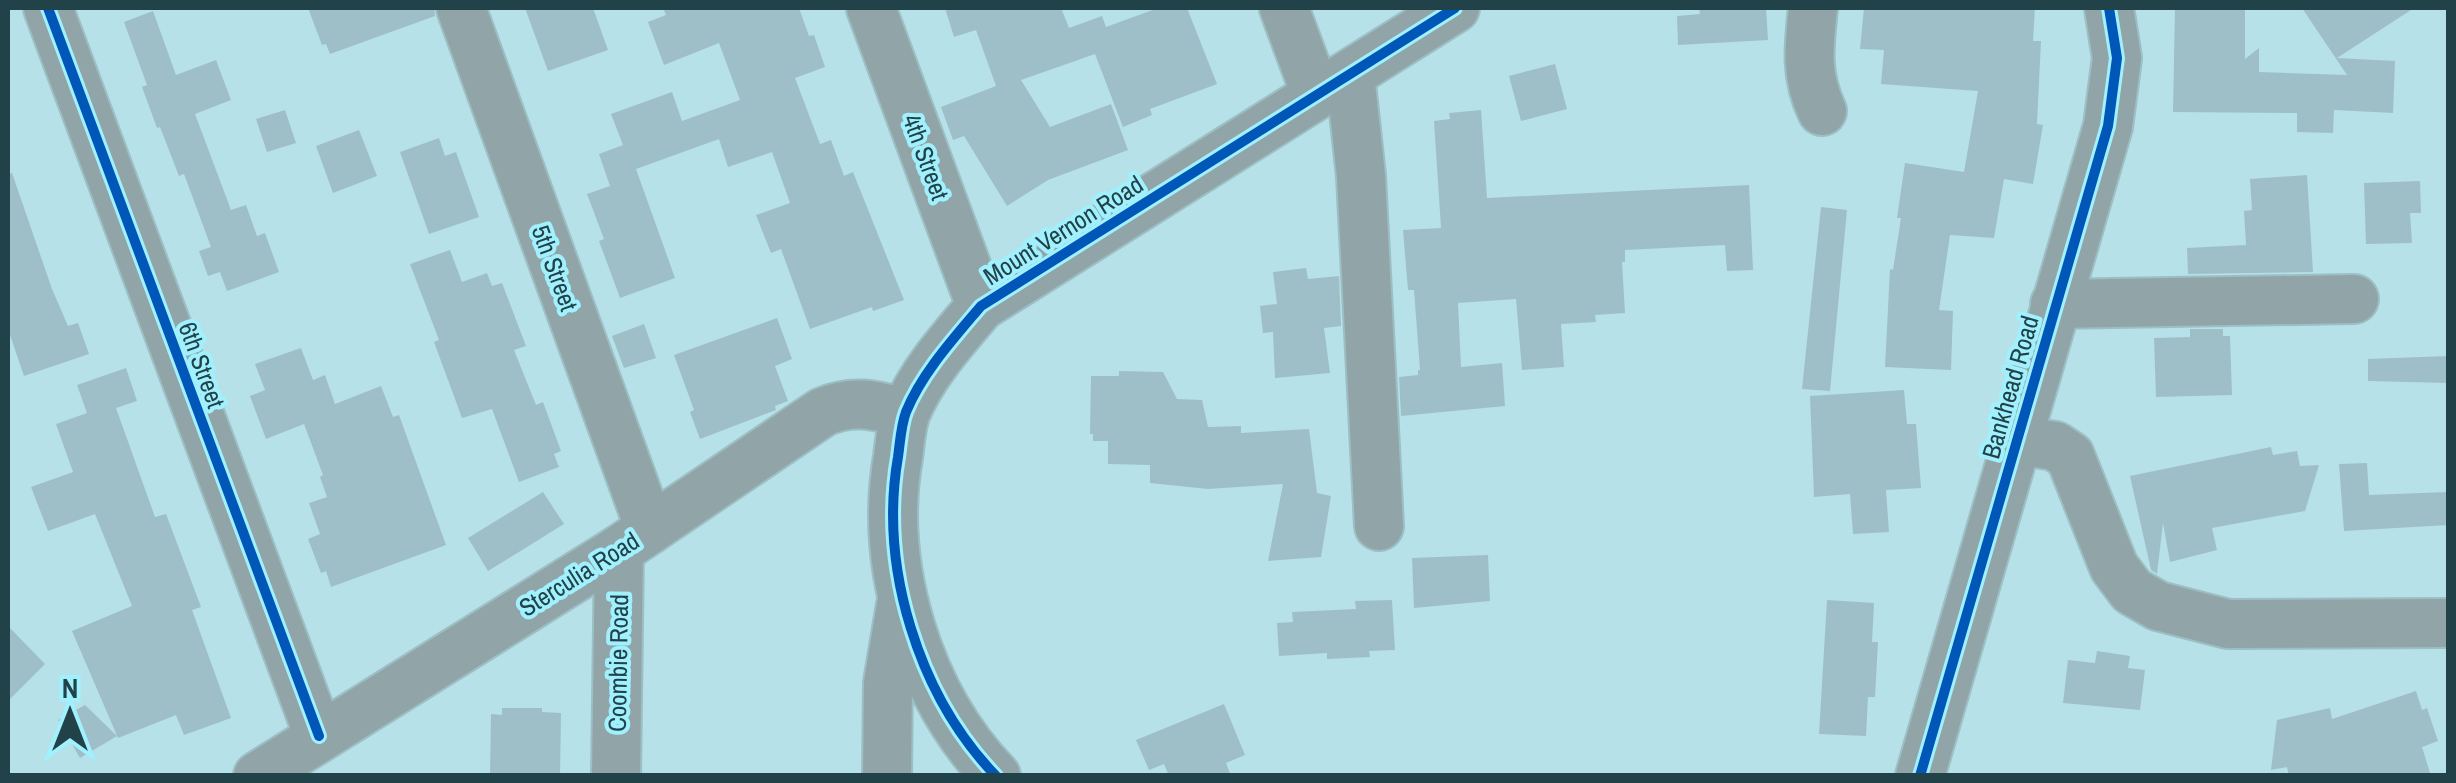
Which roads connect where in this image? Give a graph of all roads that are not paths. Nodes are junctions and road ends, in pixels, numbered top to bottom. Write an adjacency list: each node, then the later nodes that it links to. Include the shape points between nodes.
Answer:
1 (48, 8): 19 (street, 6th Street)
2 (460, 8): 16 (street, 5th Street)
3 (872, 8): 12 (street, 4th Street)
4 (1284, 8): 8 (street)
5 (1456, 8): 8 (street, Mount Vernon Road)
6 (1813, 8): 9 (street, via 1807,61)
7 (2109, 8): 11 (street, Bankhead Road, via 2117,58 2110,112)
8 (1333, 84): 12 (street, Mount Vernon Road); 15 (street, via 1361,176)
9 (1822, 111)
10 (2354, 299): 11 (street)
11 (2055, 304): 14 (street, Bankhead Road)
12 (981, 306): 13 (street, Mount Vernon Road)
13 (905, 413): 16 (street, Sterculia Road, via 866,402 823,412); 17 (street, Mount Vernon Road, via 894,481)
14 (2015, 440): 18 (street, via 2056,446 2070,456 2114,568 2132,591 2158,606 2228,624); 24 (street, Bankhead Road)
15 (1379, 526)
16 (634, 540): 19 (street, Sterculia Road); 21 (street, Coombie Road)
17 (902, 597): 22 (street, via 888,683); 23 (street, Mount Vernon Road, via 939,694 973,752)
18 (2448, 623)
19 (318, 736): 20 (street, Sterculia Road)
20 (258, 776)
21 (616, 776)
22 (886, 776)
23 (996, 776)
24 (1920, 776)

